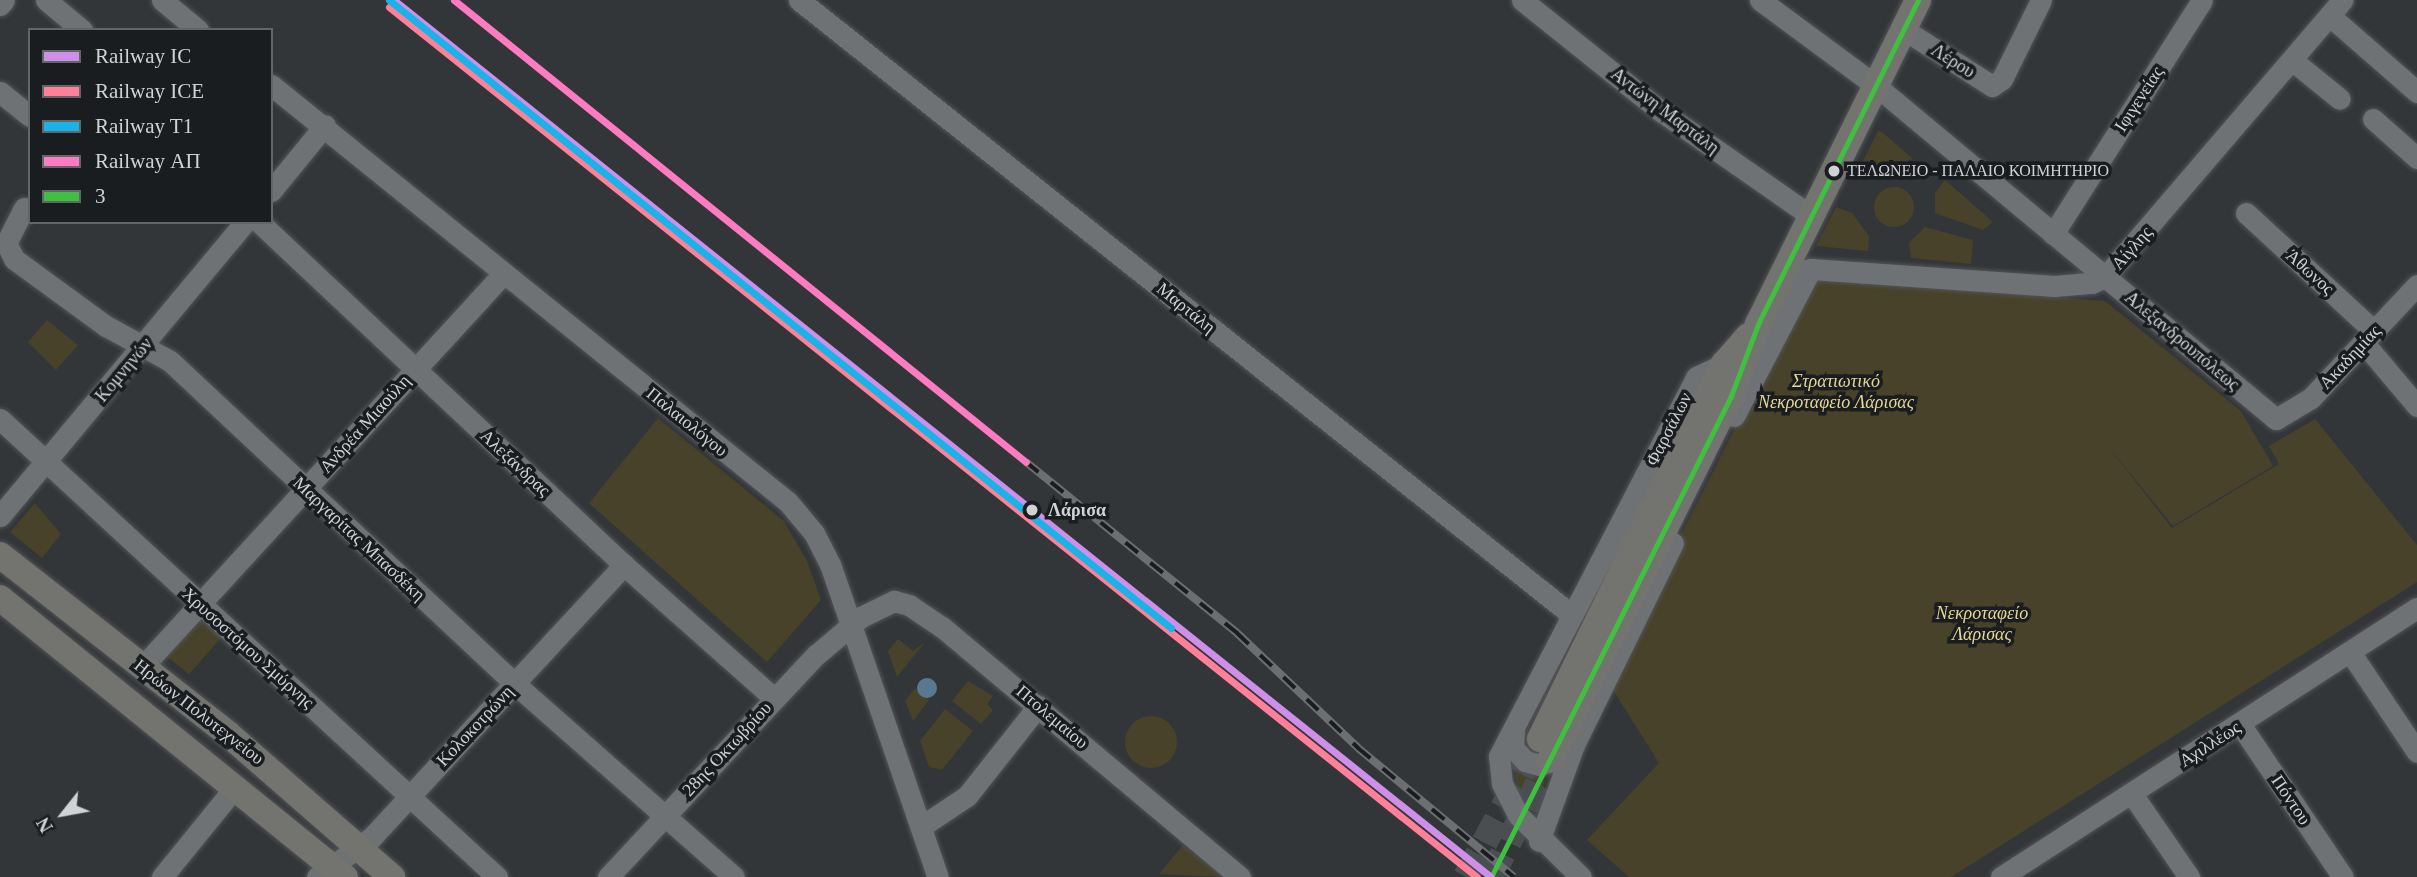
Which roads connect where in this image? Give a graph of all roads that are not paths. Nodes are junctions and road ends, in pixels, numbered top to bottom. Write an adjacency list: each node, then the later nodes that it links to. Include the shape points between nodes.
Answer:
1 (4, 0): 10 (street)
2 (46, 0): 12 (street)
3 (162, 0): 13 (street)
4 (799, 0): 52 (street, Μαρτάλη)
5 (1522, 0): 28 (street, Αντώνη Μαρτάλη, via 1662,112)
6 (1759, 0): 16 (street, Αλεξανδρουπόλεως)
7 (1918, 0): 14 (main road)
8 (2041, 0): 14 (street, Λέρου, via 2002,79 1992,86)
9 (2202, 0): 31 (street, Ιφιγενείας)
10 (0, 5)
11 (2336, 8): 15 (street, Αίγλης); 19 (street)
12 (80, 28)
13 (196, 28)
14 (1903, 29): 16 (main road)
15 (2293, 61): 20 (street); 35 (street, Αίγλης)
16 (1875, 85): 28 (main road); 31 (street, Αλεξανδρουπόλεως)
17 (273, 86): 23 (street, Παλαιολόγου)
18 (0, 92): 21 (street)
19 (2417, 92)
20 (2340, 99)
21 (28, 114)
22 (2373, 119): 24 (street)
23 (325, 125): 25 (street); 33 (street, Παλαιολόγου)
24 (2417, 158)
25 (273, 189)
26 (24, 208): 38 (street, Μαργαρίτας Μπασδέκη, via 6,243 14,259 106,326)
27 (2246, 213): 37 (street, Άθωνος)
28 (1811, 216): 34 (main road)
29 (243, 224): 38 (street, Κομνηνών)
30 (261, 224): 39 (street, Αλεξάνδρας)
31 (2053, 234): 35 (street, Αλεξανδρουπόλεως)
32 (1811, 268): 34 (street, Αίγλης); 35 (street, Αίγλης, via 2054,286 2092,284); 61 (street)
33 (503, 274): 39 (street, Ανδρέα Μιαούλη); 53 (street, Παλαιολόγου, via 788,502 814,533)
34 (1781, 277): 40 (main road)
35 (2105, 277): 43 (street, Αλεξανδρουπόλεως)
36 (2417, 285): 37 (street, Ακαδημίας)
37 (2369, 336): 41 (street, Άθωνος); 43 (street, Ακαδημίας, via 2311,398)
38 (145, 346): 44 (street, Κομνηνών); 45 (street, Μαργαρίτας Μπασδέκη, via 178,368)
39 (415, 369): 45 (street, Ανδρέα Μιαούλη); 48 (street, Αλεξάνδρας)
40 (1732, 370): 52 (street, Φαρσάλων, via 1696,377); 62 (main road, Φαρσάλων)
41 (2417, 407)
42 (0, 419): 44 (street, Χρυσοστόμου Σμύρνης)
43 (2276, 419)
44 (46, 462): 46 (street, Κομνηνών); 50 (street, Χρυσοστόμου Σμύρνης)
45 (305, 490): 50 (street, Ανδρέα Μιαούλη); 56 (street, Μαργαρίτας Μπασδέκη)
46 (0, 516)
47 (0, 555): 55 (main road, Ηρώων Πολυτεχνείου)
48 (624, 565): 56 (street, Κολοκοτρώνη); 57 (street, Αλεξάνδρας)
49 (0, 598): 64 (main road, Ηρώων Πολυτεχνείου)
50 (200, 604): 55 (street, Ανδρέα Μιαούλη); 66 (street, Χρυσοστόμου Σμύρνης)
51 (2417, 608): 54 (street, Αχιλλέως)
52 (1572, 615): 60 (street, Φαρσάλων)
53 (851, 624): 57 (street, 28ης Οκτωβρίου); 58 (street, Πτολεμαίου, via 890,601 904,603); 68 (street, Παλαιολόγου)
54 (2350, 652): 59 (street, Αχιλλέως); 63 (street)
55 (142, 667): 70 (main road, Ηρώων Πολυτεχνείου)
56 (514, 683): 66 (street, Κολοκοτρώνη); 67 (street, Μαργαρίτας Μπασδέκη)
57 (774, 698): 67 (street, 28ης Οκτωβρίου)
58 (1038, 706): 68 (street, via 961,802); 78 (street, Πτολεμαίου)
59 (2240, 724): 65 (street, Αχιλλέως); 82 (street, Πόντου)
60 (1514, 726): 61 (street, via 1513,748 1531,763 1546,763); 69 (street, Φαρσάλων, via 1499,756 1500,778 1510,804)
61 (1574, 745): 69 (street)
62 (1545, 749)
63 (2417, 752)
64 (236, 786): 71 (main road, Ηρώων Πολυτεχνείου); 72 (street)
65 (2132, 794): 80 (street, Αχιλλέως); 81 (street)
66 (410, 796): 70 (street, Κολοκοτρώνη); 74 (street, Χρυσοστόμου Σμύρνης)
67 (665, 815): 75 (street, 28ης Οκτωβρίου); 76 (street, Μαργαρίτας Μπασδέκη)
68 (922, 826): 77 (street, Παλαιολόγου)
69 (1539, 841): 79 (street, Φαρσάλων)
70 (359, 847): 71 (street, Κολοκοτρώνη); 73 (main road, Ηρώων Πολυτεχνείου)
71 (330, 873)
72 (162, 877)
73 (392, 877)
74 (497, 877)
75 (608, 877)
76 (734, 877)
77 (939, 877)
78 (1240, 877)
79 (1581, 877)
80 (2001, 877)
81 (2189, 877)
82 (2343, 877)

